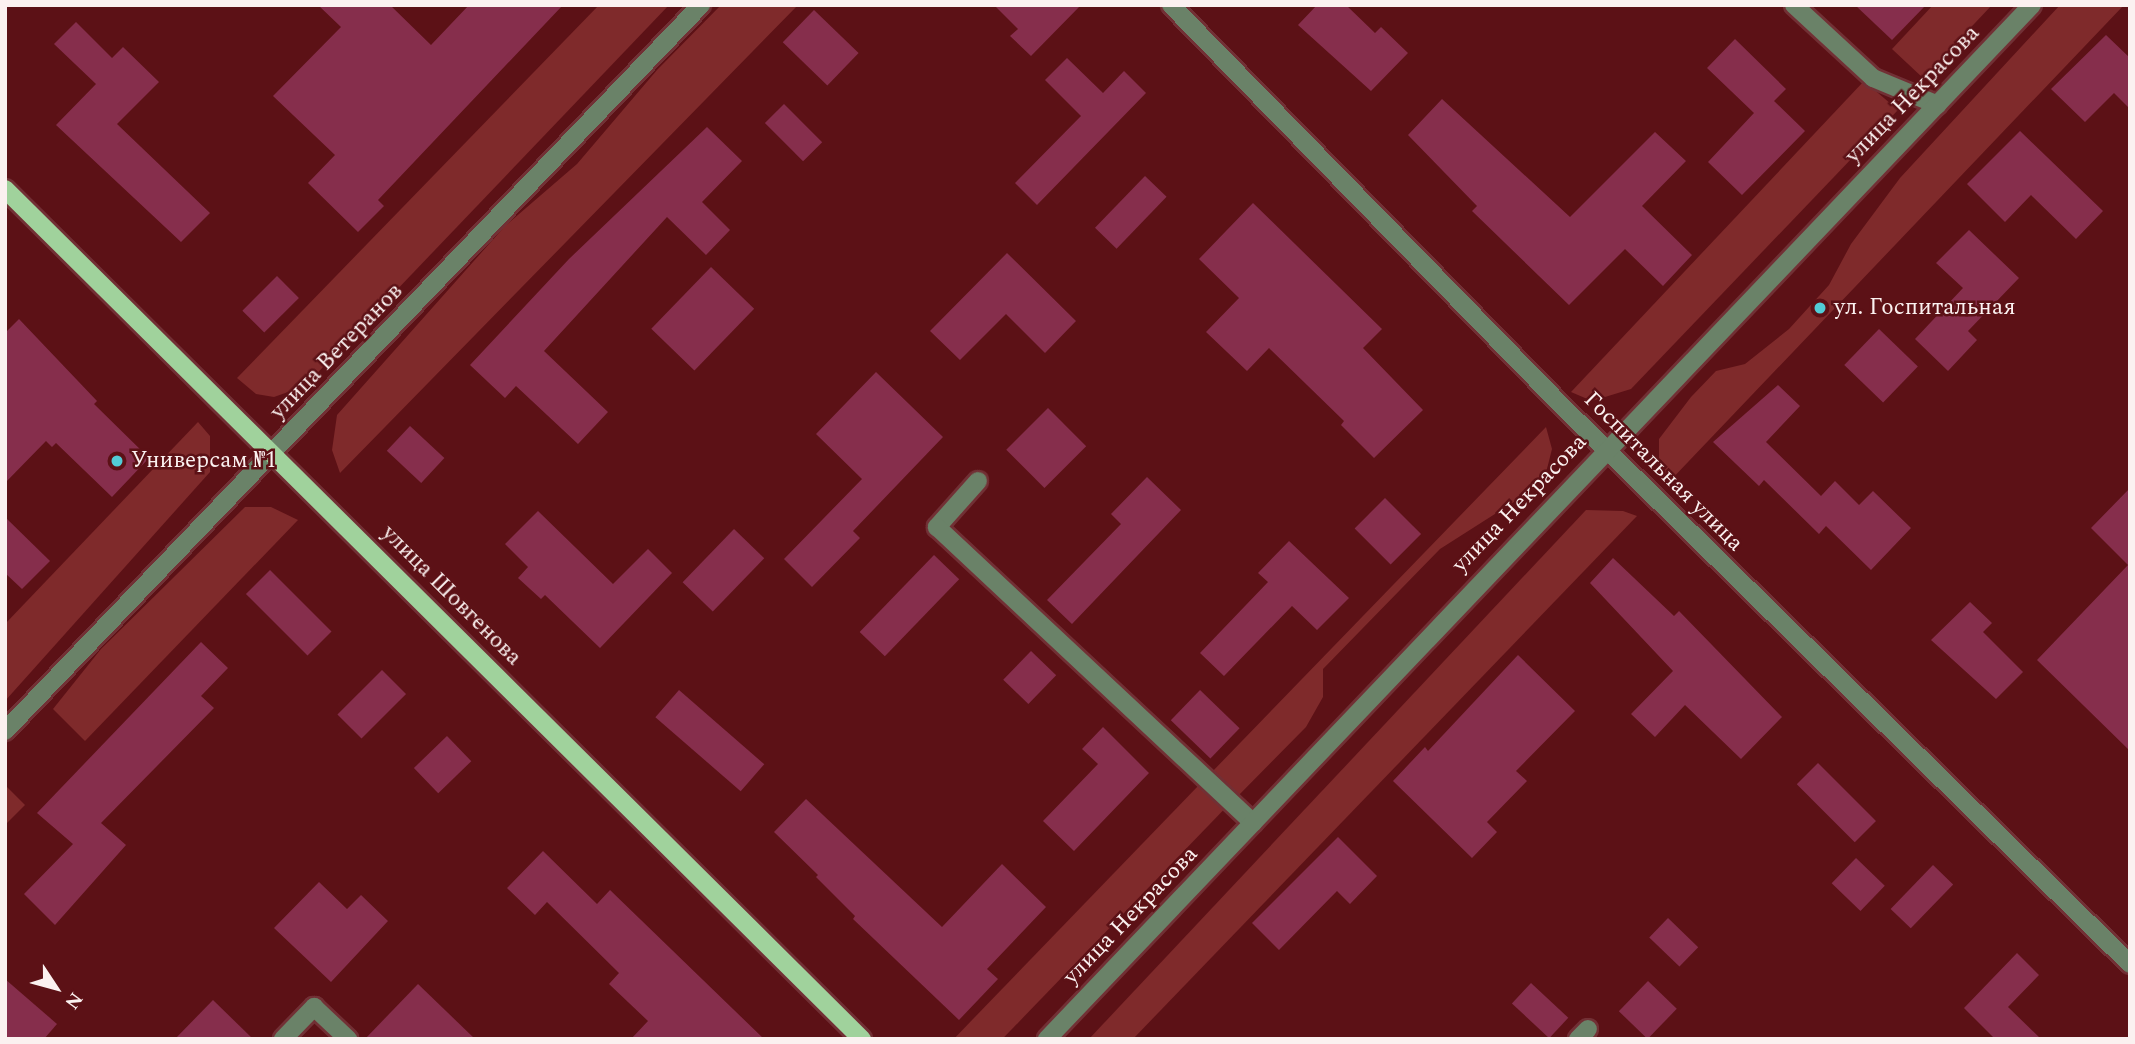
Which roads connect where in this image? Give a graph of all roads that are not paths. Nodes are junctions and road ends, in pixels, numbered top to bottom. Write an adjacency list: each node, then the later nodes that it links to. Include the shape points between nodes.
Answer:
1 (701, 5): 8 (street, улица Ветеранов)
2 (1171, 5): 7 (street, Госпитальная улица)
3 (1794, 5): 5 (street, via 1873,78)
4 (2032, 5): 5 (street, улица Некрасова)
5 (1938, 105): 7 (street, улица Некрасова)
6 (5, 189): 8 (main road, улица Шовгенова)
7 (1606, 450): 11 (street, улица Некрасова); 12 (street, Госпитальная улица)
8 (274, 452): 10 (street, улица Ветеранов); 15 (main road, улица Шовгенова)
9 (978, 481): 11 (street, via 937,527)
10 (5, 730)
11 (1253, 823): 16 (street, улица Некрасова)
12 (2130, 964)
13 (284, 1039): 14 (street, via 314,1007)
14 (348, 1039)
15 (862, 1039)
16 (1047, 1039)

